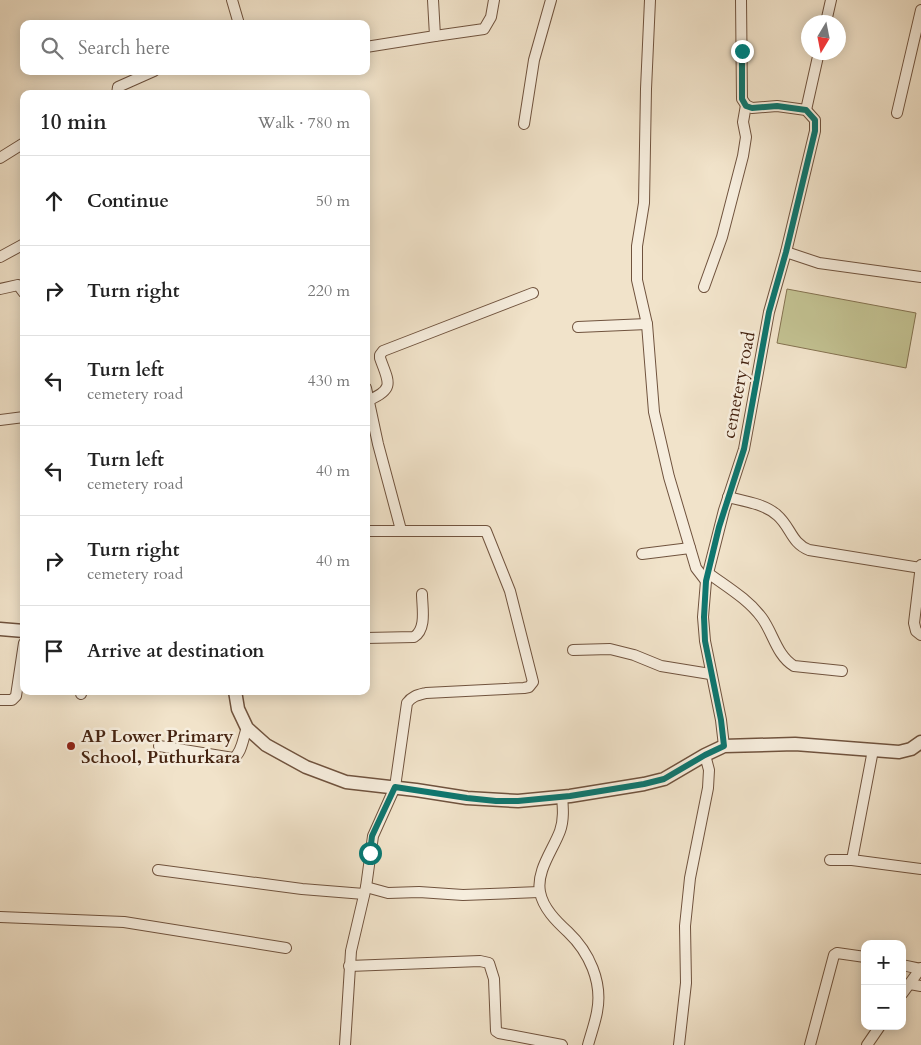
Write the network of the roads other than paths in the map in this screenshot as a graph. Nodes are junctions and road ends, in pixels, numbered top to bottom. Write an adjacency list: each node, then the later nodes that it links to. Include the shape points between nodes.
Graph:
1 (232, 0): 10 (street)
2 (433, 0): 11 (street)
3 (494, 0): 11 (street, via 491,17 484,29)
4 (551, 0): 19 (street, via 534,60)
5 (650, 0): 30 (street, via 644,203 637,246 637,280)
6 (741, 0): 16 (street, via 742,99)
7 (831, 0): 9 (street)
8 (921, 10): 18 (street)
9 (828, 15)
10 (237, 20)
11 (435, 36): 12 (street)
12 (370, 46)
13 (817, 60): 17 (street)
14 (145, 75): 15 (street)
15 (118, 90)
16 (746, 106): 17 (street); 27 (street, via 743,156 722,237)
17 (806, 110): 23 (street, cemetery road, via 815,120 815,131)
18 (897, 113)
19 (524, 124)
20 (20, 146): 21 (street)
21 (0, 158)
22 (20, 246): 24 (street)
23 (786, 252): 25 (street, via 819,263); 35 (street, cemetery road, via 769,312 744,449)
24 (0, 257)
25 (921, 277)
26 (1, 285): 28 (street)
27 (704, 287)
28 (20, 288)
29 (533, 293): 32 (street, via 383,351 380,358 387,388 382,395)
30 (647, 324): 31 (street); 38 (street, via 654,412)
31 (578, 327)
32 (370, 400): 36 (street)
33 (20, 418): 34 (street)
34 (0, 420)
35 (728, 497): 40 (street, via 775,513 797,544 809,550); 41 (street, cemetery road)
36 (401, 530): 37 (street); 59 (street, via 486,531 510,591 533,682 524,688 426,693 410,698 404,713)
37 (370, 531)
38 (690, 548): 39 (street); 41 (street, via 696,568)
39 (642, 554)
40 (921, 567): 45 (street, via 914,623)
41 (707, 577): 49 (street, via 754,609 788,662 794,666); 50 (street, cemetery road, via 704,617)
42 (422, 594): 46 (street, via 422,628 419,634)
43 (0, 629): 44 (street)
44 (20, 631)
45 (921, 635)
46 (370, 638)
47 (573, 650): 50 (street, via 610,648 661,666)
48 (20, 670): 52 (street, via 16,696 12,700)
49 (842, 670)
50 (710, 674): 56 (street, cemetery road)
51 (236, 695): 53 (street, via 238,709)
52 (0, 700)
53 (248, 728): 55 (street, via 240,751 233,758); 59 (street, via 266,745 306,767 346,782)
54 (921, 742): 57 (street, via 899,752)
55 (159, 746)
56 (724, 746): 57 (street, via 795,744); 58 (street)
57 (873, 750): 62 (street)
58 (705, 755): 60 (street, via 664,779); 80 (street, via 709,770 708,788 690,878 685,926 686,983)
59 (395, 787): 60 (street, via 496,801); 65 (street, via 372,836)
60 (562, 796): 66 (street, via 561,829 543,869)
61 (830, 860): 62 (street)
62 (852, 860): 63 (street)
63 (921, 868)
64 (158, 870): 65 (street, via 302,890)
65 (365, 891): 66 (street, via 463,895); 70 (street)
66 (539, 892): 79 (street, via 544,905 587,954 595,975 598,1010)
67 (0, 917): 68 (street, via 124,922)
68 (286, 948)
69 (861, 957): 81 (street, via 834,955)
70 (349, 966): 77 (street); 78 (street, via 484,961 489,963 492,971 496,1030)
71 (906, 966): 72 (street)
72 (921, 968): 73 (street)
73 (910, 984): 74 (street); 75 (street)
74 (921, 986)
75 (906, 989)
76 (877, 1030): 82 (street)
77 (345, 1045)
78 (562, 1045)
79 (588, 1045)
80 (679, 1045)
81 (810, 1045)
82 (867, 1045)

